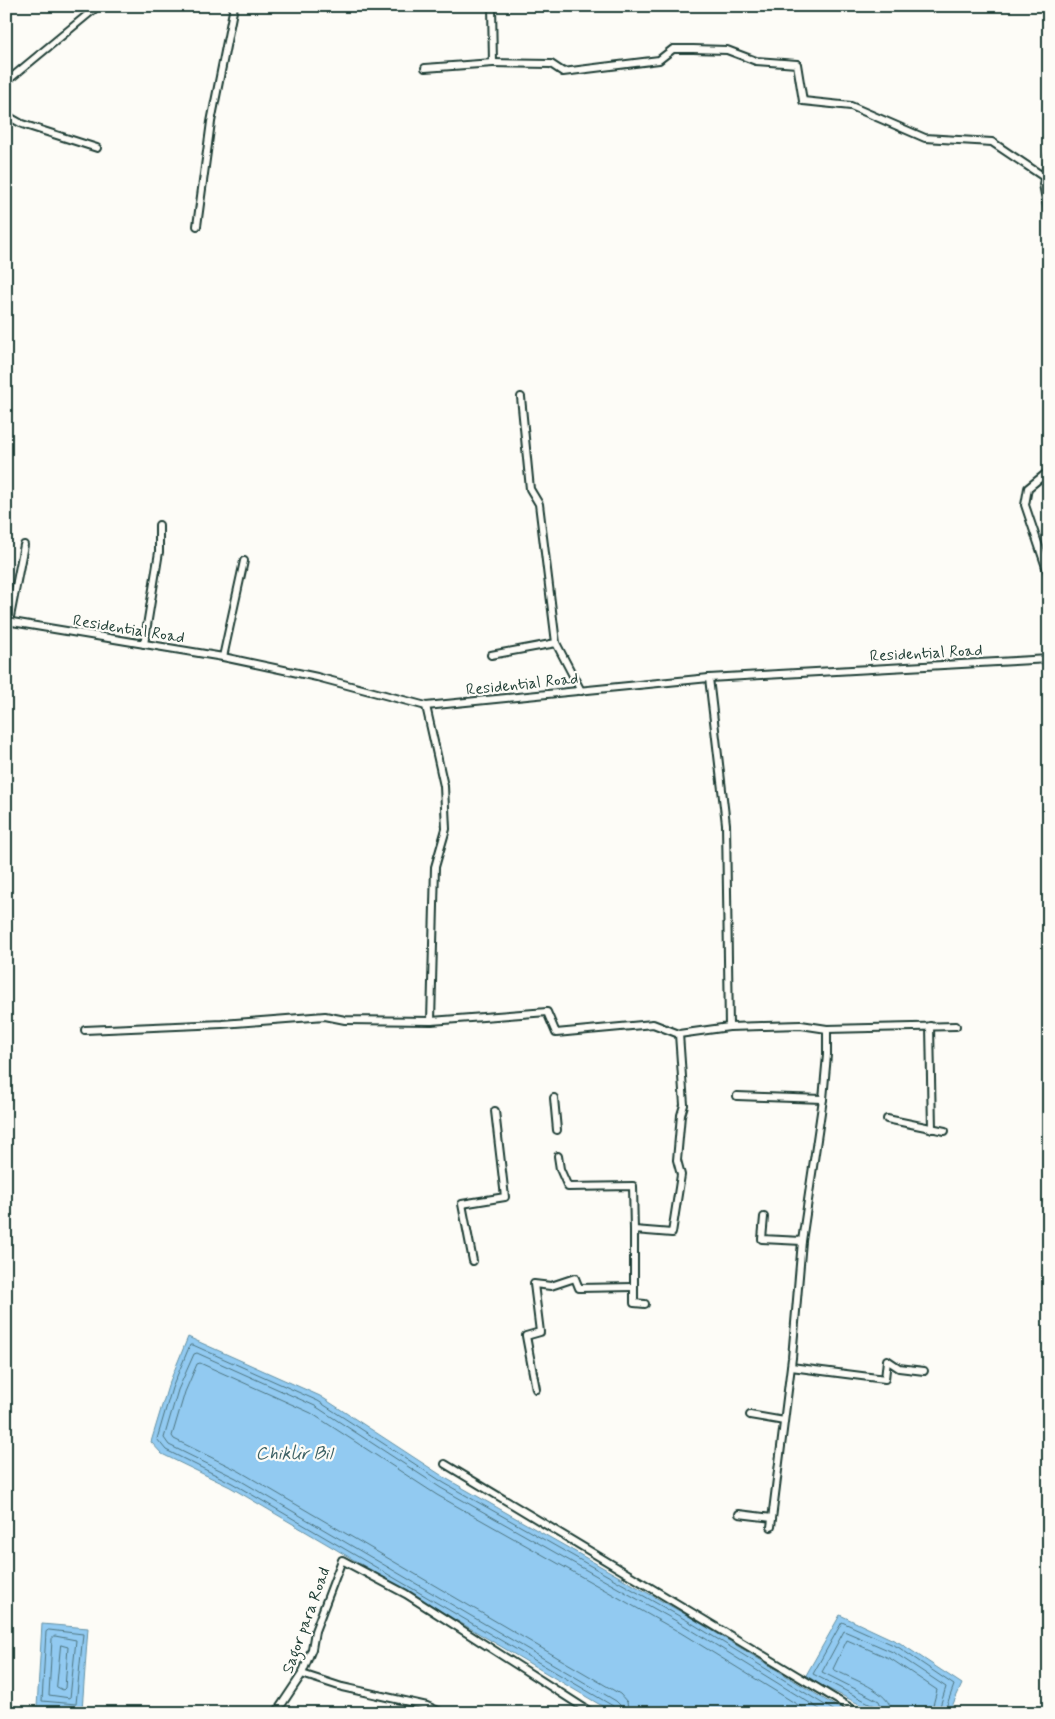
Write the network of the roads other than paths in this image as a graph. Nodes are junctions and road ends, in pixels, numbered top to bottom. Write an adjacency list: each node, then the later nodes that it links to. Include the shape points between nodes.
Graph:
1 (98, 6): 6 (street)
2 (234, 6): 12 (street, via 211,122)
3 (492, 6): 4 (street)
4 (493, 63): 5 (street); 10 (street, via 551,64 563,72 659,60 673,50 693,49 727,50 756,61 797,64 803,101 850,106 925,138 992,142)
5 (425, 68)
6 (6, 82)
7 (6, 115): 8 (street, via 22,124)
8 (97, 148)
9 (1049, 154): 10 (street)
10 (1044, 178): 11 (street)
11 (1049, 217)
12 (197, 226)
13 (521, 397): 21 (street, via 530,489 539,504)
14 (1049, 472): 18 (street, via 1028,488 1025,505)
15 (159, 525): 20 (street, via 159,552)
16 (24, 545): 19 (street)
17 (244, 561): 23 (street)
18 (1049, 576)
19 (8, 621): 20 (street, Residential Road)
20 (144, 644): 23 (street, Residential Road)
21 (556, 644): 22 (street); 26 (street)
22 (491, 654)
23 (223, 657): 27 (street, Residential Road, via 317,677)
24 (1049, 659): 25 (street, Residential Road)
25 (709, 678): 26 (street, Residential Road); 31 (street, via 726,824)
26 (581, 691): 27 (street, Residential Road)
27 (426, 706): 28 (street, via 444,786 446,829 435,867)
28 (431, 1021): 33 (street, via 345,1020 325,1016); 34 (street, via 546,1012 556,1033 653,1024)
29 (930, 1026): 30 (street); 32 (street); 40 (street)
30 (956, 1026)
31 (729, 1027): 32 (street, via 801,1025); 34 (street)
32 (826, 1029): 37 (street)
33 (85, 1030)
34 (679, 1034): 45 (street, via 684,1105 680,1115 677,1160 681,1175 672,1233)
35 (737, 1096): 37 (street)
36 (554, 1098): 41 (street)
37 (823, 1099): 46 (street)
38 (495, 1111): 47 (street, via 505,1197 462,1204)
39 (887, 1119): 40 (street)
40 (932, 1128): 42 (street)
41 (557, 1130)
42 (945, 1131)
43 (558, 1156): 45 (street, via 568,1186 633,1186)
44 (764, 1217): 46 (street, via 762,1239)
45 (634, 1230): 48 (street)
46 (802, 1241): 50 (street)
47 (473, 1261)
48 (634, 1287): 49 (street, via 634,1303); 52 (street, via 579,1288 575,1278 552,1286 534,1284 540,1332 526,1336)
49 (645, 1304)
50 (791, 1367): 51 (street, via 886,1379 887,1360 899,1368); 54 (street)
51 (924, 1371)
52 (536, 1389)
53 (750, 1415): 54 (street)
54 (784, 1421): 57 (street)
55 (445, 1464): 63 (street)
56 (739, 1514): 57 (street)
57 (772, 1518): 58 (street)
58 (770, 1527)
59 (302, 1674): 60 (street, Sagor para Road); 61 (street); 62 (street, Sagor para Road, via 342,1560 406,1594)
60 (276, 1713)
61 (443, 1713)
62 (592, 1713)
63 (859, 1713)

